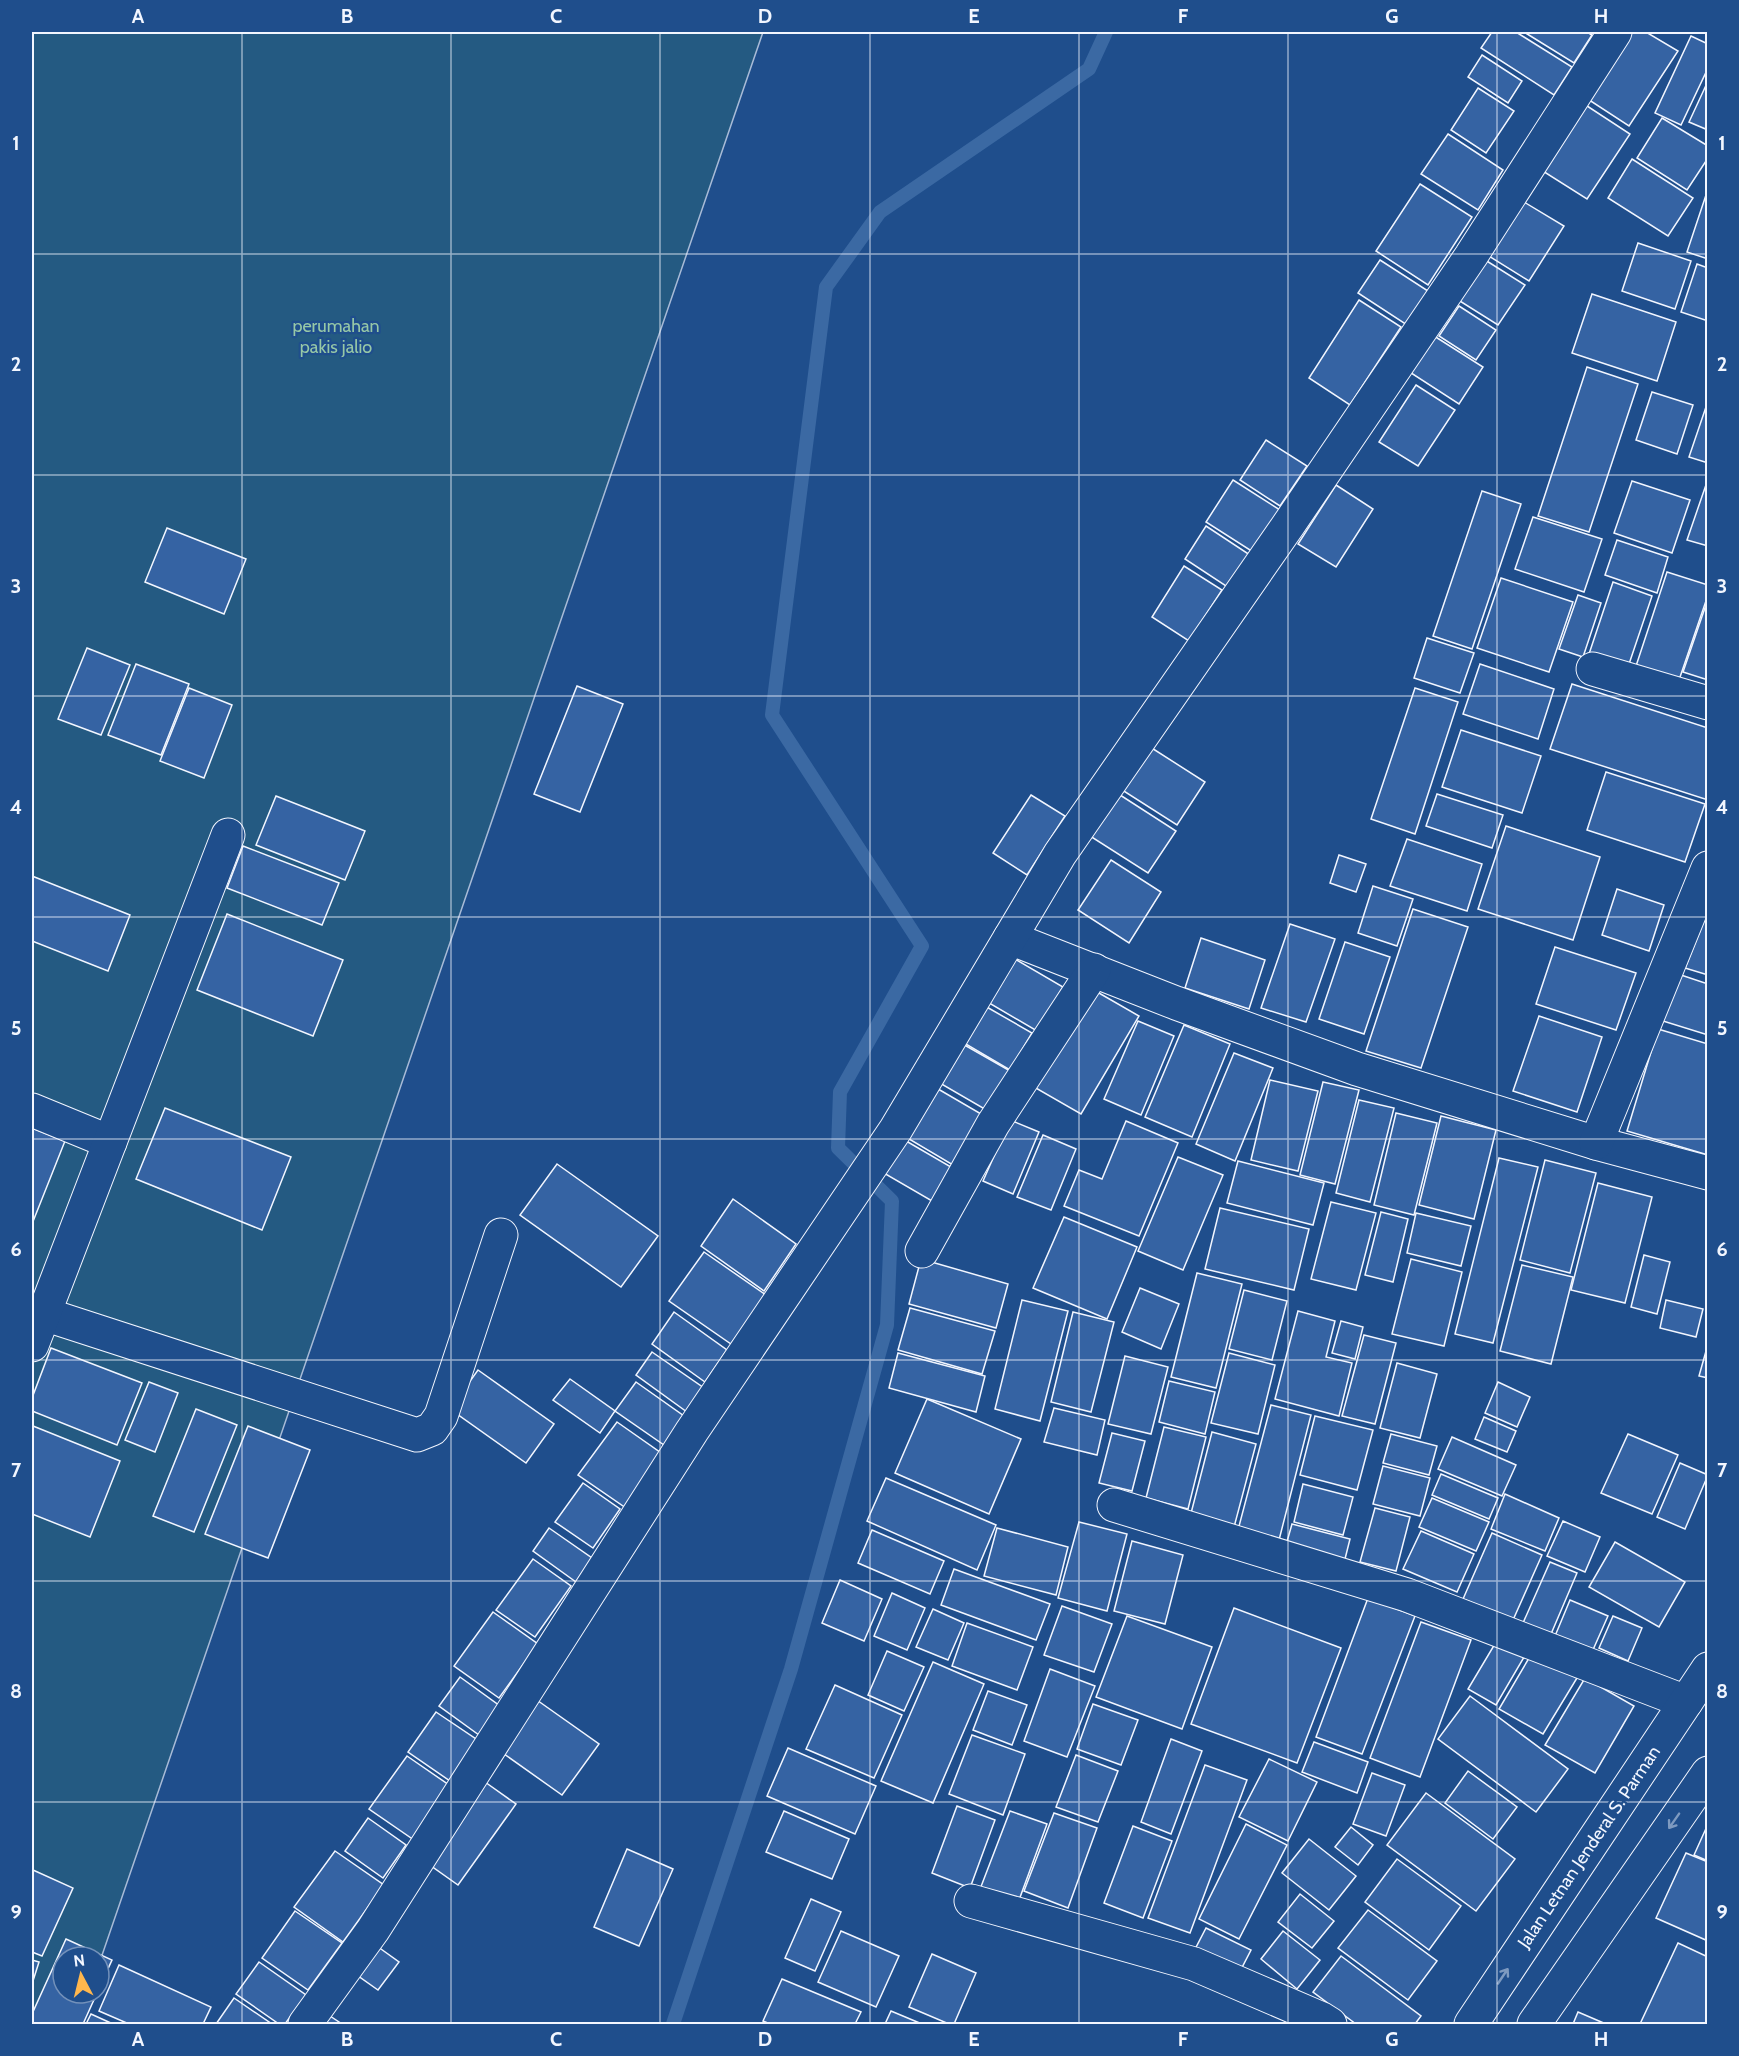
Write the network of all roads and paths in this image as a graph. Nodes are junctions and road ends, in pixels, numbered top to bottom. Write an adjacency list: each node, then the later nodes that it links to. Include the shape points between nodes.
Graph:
1 (1615, 32): 6 (main road, via 1471,256 1060,854)
2 (1593, 669): 3 (main road)
3 (1707, 703)
4 (228, 835): 9 (main road)
5 (1707, 868): 10 (main road)
6 (1010, 938): 7 (main road); 21 (main road, via 896,1129 692,1431 373,1930)
7 (1094, 970): 10 (main road, via 1357,1069); 13 (main road, via 993,1124)
8 (32, 1110): 9 (main road)
9 (110, 1142): 14 (main road)
10 (1596, 1143): 11 (main road)
11 (1707, 1173)
12 (501, 1235): 14 (main road, via 441,1416 432,1429 417,1435)
13 (922, 1251)
14 (44, 1314): 15 (main road)
15 (32, 1345)
16 (1114, 1505): 18 (main road, via 1407,1595)
17 (1707, 1669): 18 (main road, Jalan Letnan Jenderal S. Parman)
18 (1686, 1702): 23 (main road, Jalan Letnan Jenderal S. Parman, one-way to 18)
19 (1707, 1773): 24 (main road, one-way to 24)
20 (971, 1901): 22 (main road, via 1194,1964)
21 (305, 2025)
22 (1330, 2025)
23 (1470, 2025)
24 (1534, 2025)

